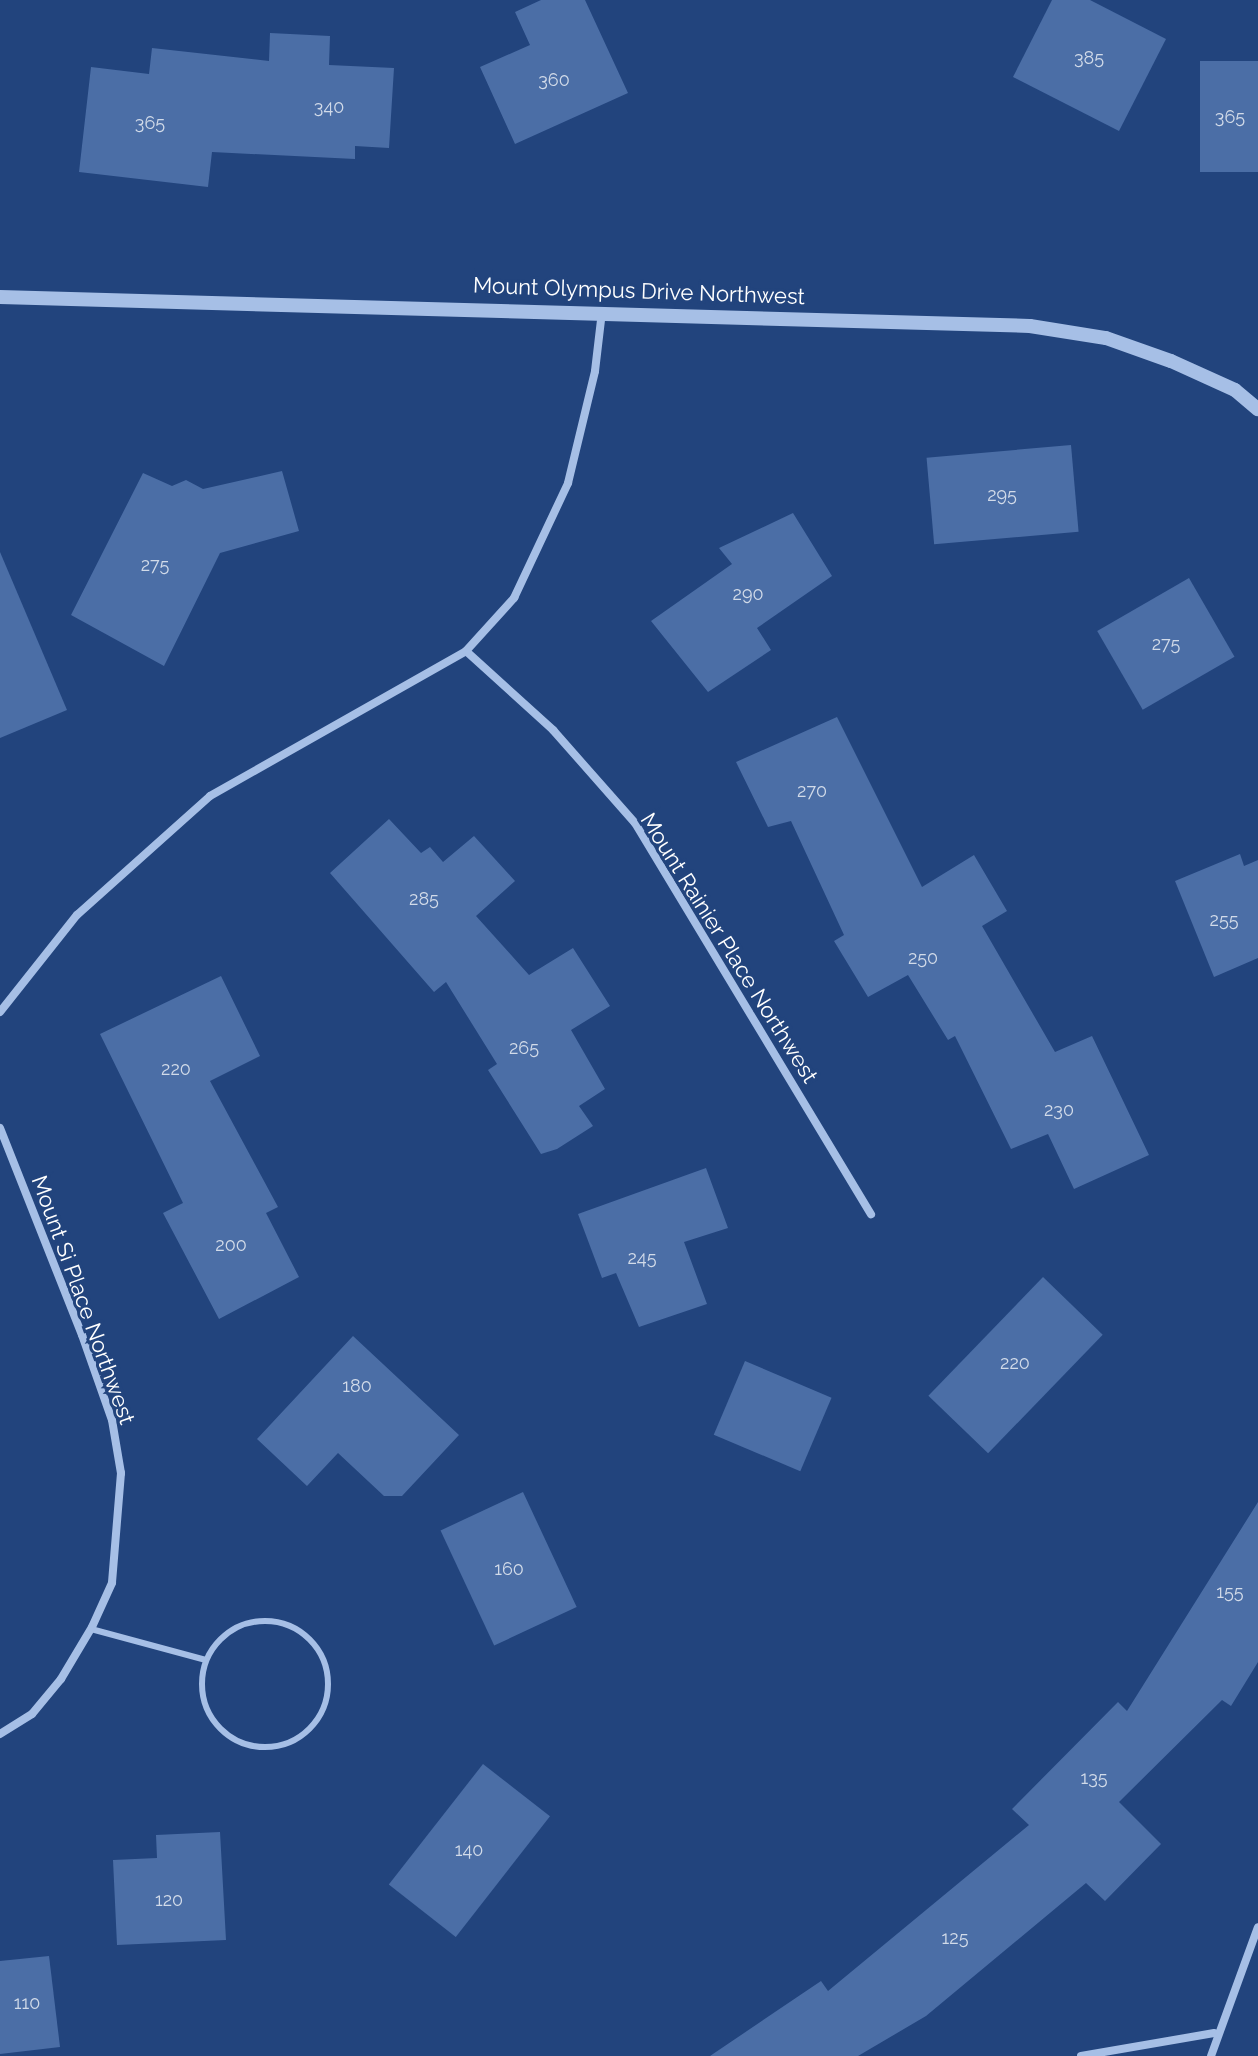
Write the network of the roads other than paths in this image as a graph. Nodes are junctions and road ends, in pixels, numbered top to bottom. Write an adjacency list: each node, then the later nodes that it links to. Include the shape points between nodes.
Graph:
1 (0, 297): 2 (street, Mount Olympus Drive Northwest)
2 (602, 311): 3 (street, Mount Olympus Drive Northwest, via 1030,326 1106,338 1171,361 1235,390); 4 (street, via 595,371 568,483 514,598)
3 (1258, 409)
4 (466, 651): 5 (street, via 210,796 77,915); 7 (street, Mount Rainier Place Northwest, via 553,730 635,823)
5 (0, 1012)
6 (0, 1128): 8 (street, Mount Si Place Northwest, via 114,1433 121,1473 112,1583)
7 (871, 1214)
8 (91, 1629): 9 (lane); 10 (street, Mount Si Place Northwest, via 32,1714)
9 (206, 1660): 9 (lane, via 201,1679 207,1709 225,1734 243,1743 283,1745 302,1736 325,1704 325,1661 305,1636 276,1621 234,1628)
10 (0, 1734)
11 (1258, 1927): 12 (street)
12 (1214, 2033): 13 (street); 14 (street)
13 (1081, 2056)
14 (1211, 2056)

